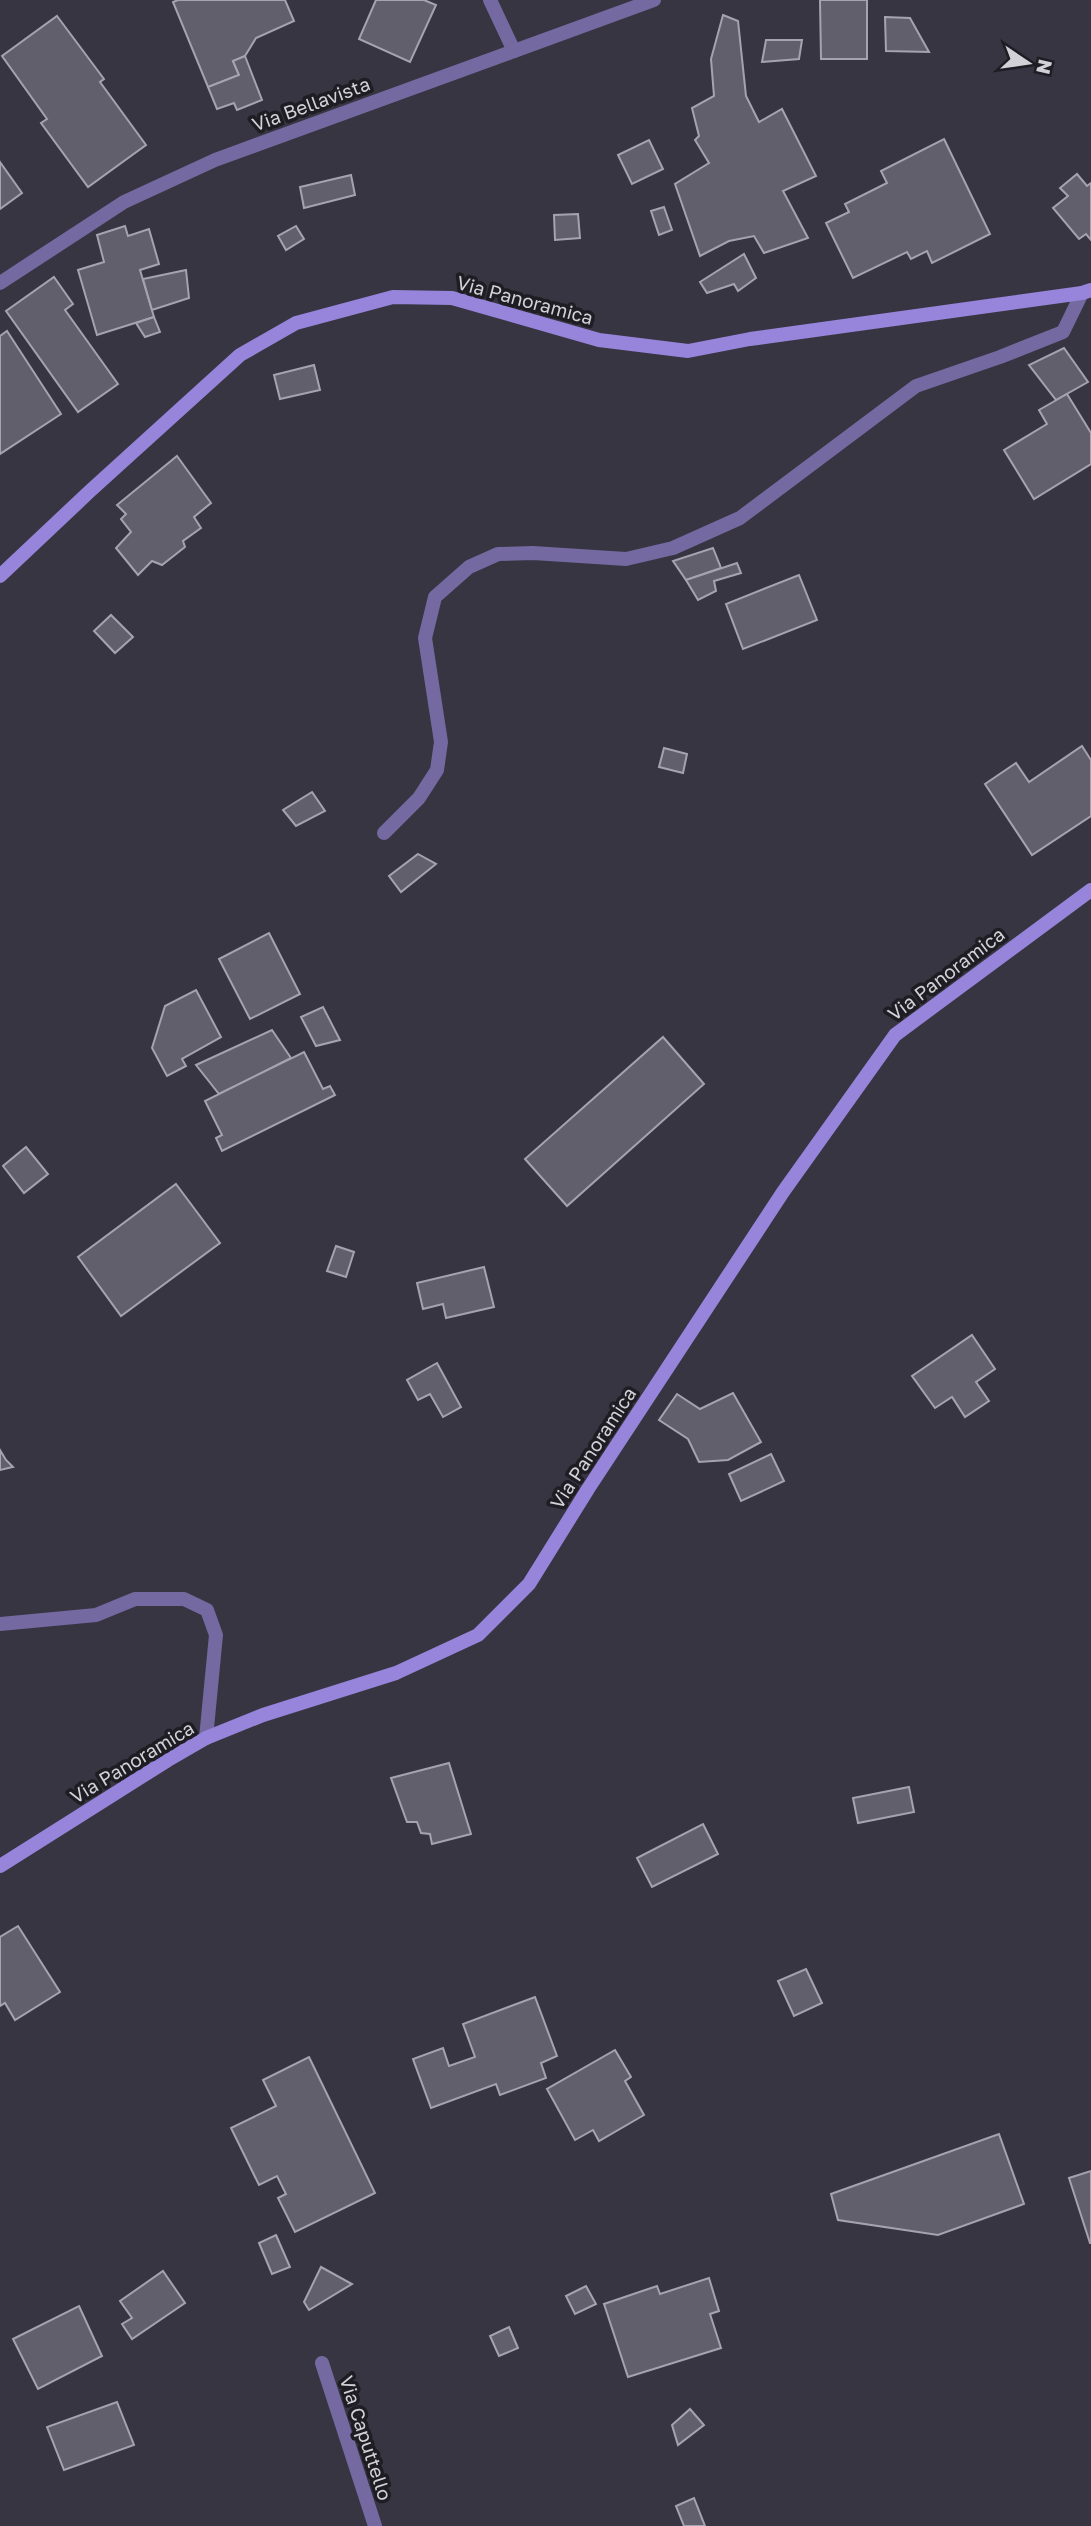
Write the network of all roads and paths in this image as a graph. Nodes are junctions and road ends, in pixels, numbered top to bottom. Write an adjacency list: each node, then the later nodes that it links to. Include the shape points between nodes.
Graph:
1 (490, 0): 3 (street)
2 (654, 0): 3 (street, Via Bellavista)
3 (514, 51): 4 (street, Via Bellavista, via 215,160 124,202)
4 (0, 283)
5 (1086, 291): 6 (street, Via Panoramica, via 688,351 599,340 452,298 393,297 296,323 240,355); 7 (street, via 1063,332 916,386 740,518 673,548 626,559 498,554 469,567 435,597 425,638 441,742 437,770 419,798)
6 (0, 576)
7 (384, 833)
8 (1091, 890): 10 (street, Via Panoramica, via 895,1035 783,1192 529,1584 478,1635 396,1673)
9 (0, 1624): 10 (street, via 96,1615 135,1599 184,1599 207,1610 216,1635)
10 (206, 1738): 11 (street, Via Panoramica)
11 (0, 1866)
12 (321, 2363): 13 (street, Via Caputtello)
13 (375, 2526)

